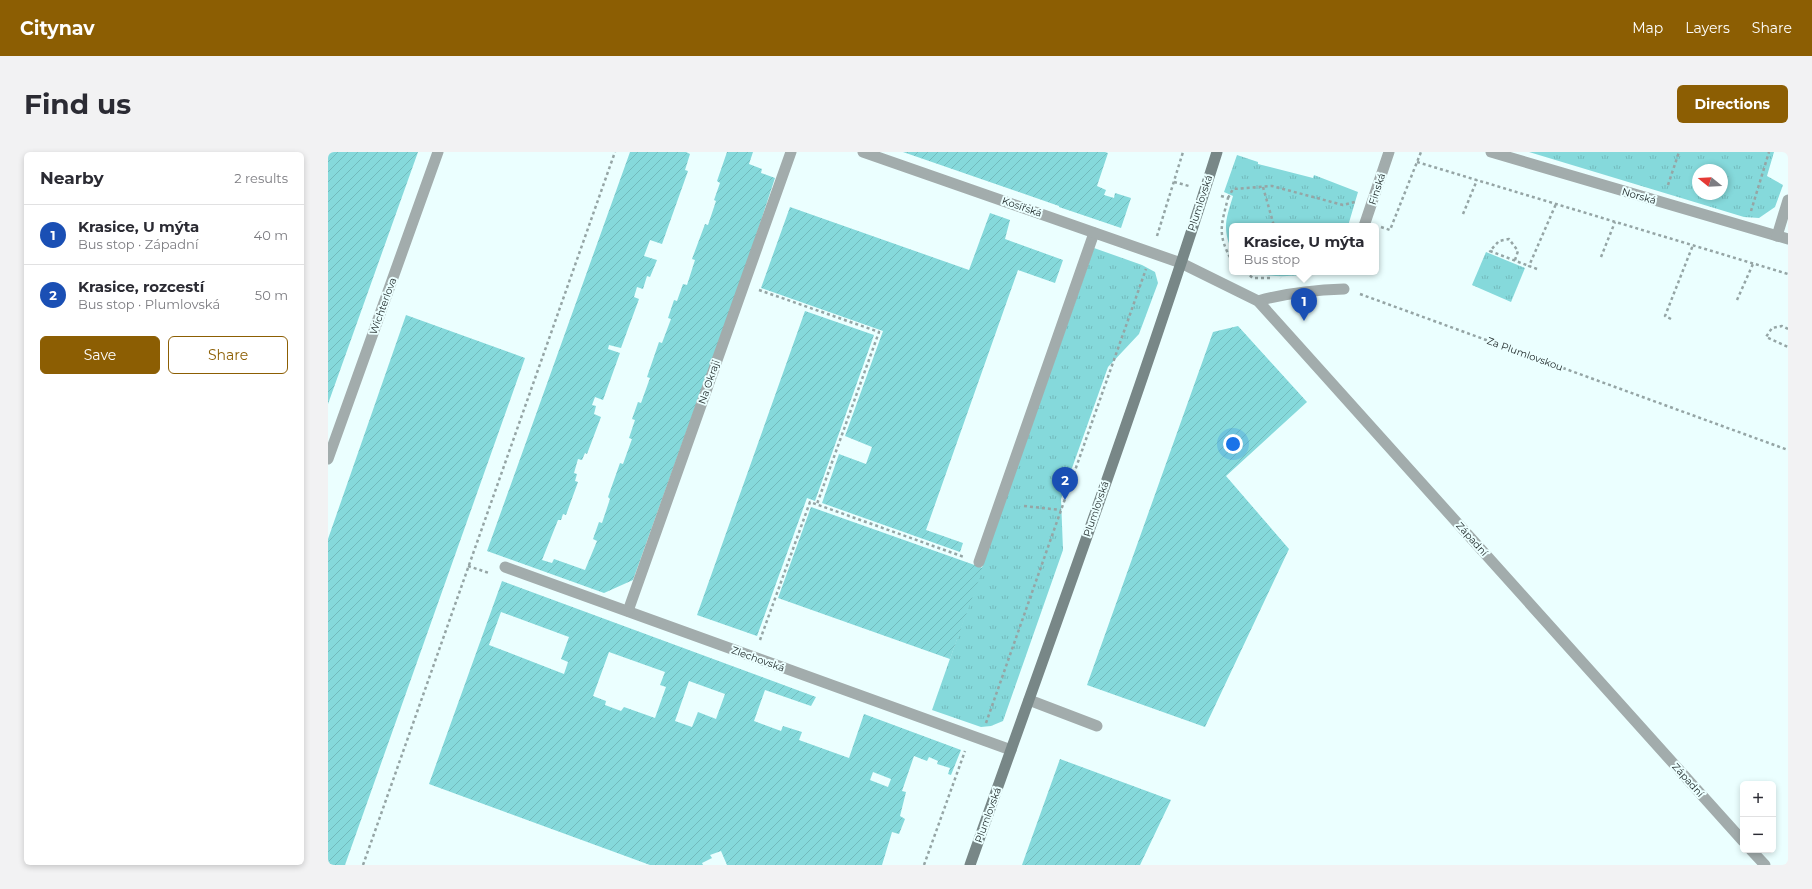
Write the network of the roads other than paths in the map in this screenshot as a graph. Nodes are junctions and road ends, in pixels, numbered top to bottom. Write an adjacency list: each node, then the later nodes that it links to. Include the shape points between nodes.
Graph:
1 (438, 152): 15 (street, Wichterlova)
2 (791, 152): 18 (street, Na Okraji)
3 (863, 152): 9 (street, Kosířská)
4 (1217, 152): 12 (main road, Plumlovská)
5 (1389, 152): 8 (street, Finská)
6 (1491, 152): 10 (street, Norská)
7 (1788, 200): 10 (street)
8 (1365, 223)
9 (1094, 233): 12 (street, Kosířská); 16 (street)
10 (1776, 236): 11 (street, Norská)
11 (1788, 239)
12 (1181, 263): 14 (street, Západní); 19 (main road, Plumlovská)
13 (1344, 289): 14 (street, via 1280,295)
14 (1258, 301): 22 (street, Západní)
15 (329, 454)
16 (978, 562)
17 (505, 567): 18 (street, Zlechovská)
18 (628, 611): 21 (street, Zlechovská)
19 (1029, 700): 20 (street); 21 (main road, Plumlovská)
20 (1097, 726)
21 (1011, 750): 24 (main road, Plumlovská)
22 (1740, 838)
23 (1754, 853): 25 (street)
24 (970, 865)
25 (1765, 865)

